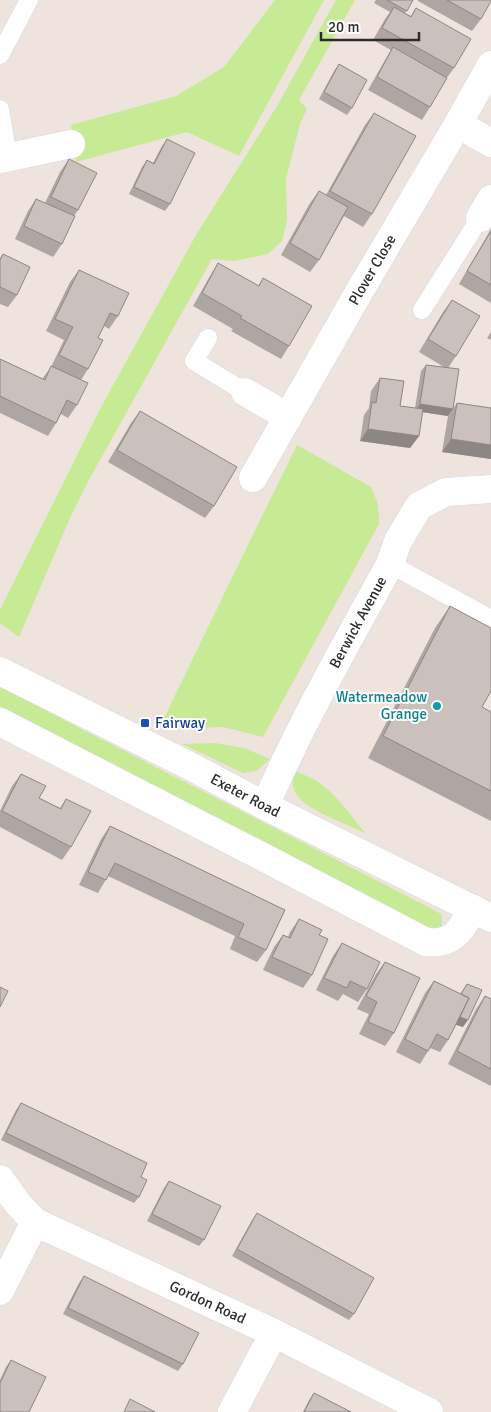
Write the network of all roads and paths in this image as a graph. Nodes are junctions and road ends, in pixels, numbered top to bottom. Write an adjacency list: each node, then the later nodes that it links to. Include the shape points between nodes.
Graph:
1 (28, 0): 2 (lane)
2 (0, 55)
3 (491, 65): 5 (street, Plover Close)
4 (0, 109): 8 (lane)
5 (458, 124): 6 (street); 13 (street, Plover Close)
6 (491, 143)
7 (71, 144): 8 (street)
8 (4, 158)
9 (485, 208): 10 (lane)
10 (422, 310)
11 (208, 338): 12 (lane, via 194,361)
12 (246, 392): 13 (street)
13 (288, 417): 14 (street, Plover Close)
14 (253, 478)
15 (491, 489): 16 (street, Berwick Avenue, via 446,492 419,506 398,541)
16 (390, 564): 17 (lane); 20 (street, Berwick Avenue, via 316,699)
17 (491, 619)
18 (0, 671): 20 (street, Exeter Road)
19 (0, 722): 21 (street, via 426,942 436,943 452,938)
20 (264, 806): 21 (street, Exeter Road)
21 (482, 913)
22 (0, 1179): 23 (street, Gordon Road)
23 (34, 1222): 24 (street); 25 (street, Gordon Road)
24 (0, 1292)
25 (274, 1333): 26 (street); 27 (street, Gordon Road)
26 (232, 1412)
27 (429, 1412)

